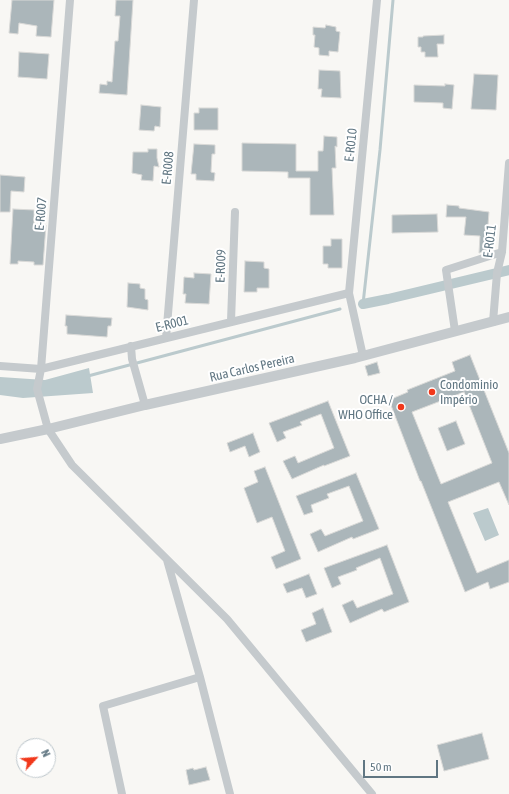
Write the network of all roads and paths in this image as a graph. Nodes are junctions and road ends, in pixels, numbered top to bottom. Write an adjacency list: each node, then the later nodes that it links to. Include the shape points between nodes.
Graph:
1 (70, 0): 16 (street, E-R007)
2 (194, 0): 12 (street, E-R008)
3 (377, 0): 7 (street, E-R010)
4 (509, 163): 6 (street, E-R011)
5 (235, 212): 9 (street, E-R009)
6 (502, 252): 10 (street, E-R011, via 497,273); 11 (street, via 446,270)
7 (349, 293): 9 (street, E-R001); 14 (street, E-R010)
8 (509, 317): 10 (street, Rua Carlos Pereira)
9 (231, 321): 12 (street, E-R001)
10 (493, 322): 11 (street, Rua Carlos Pereira)
11 (455, 331): 14 (street, Rua Carlos Pereira)
12 (166, 338): 13 (street, E-R001)
13 (131, 346): 16 (street, E-R001); 17 (street, via 132,359)
14 (363, 356): 17 (street, Rua Carlos Pereira)
15 (0, 366): 16 (street, E-R001)
16 (41, 368): 18 (street, E-R007, via 37,388)
17 (145, 405): 18 (street, Rua Carlos Pereira)
18 (48, 429): 19 (street, Rua Carlos Pereira); 20 (street, E-R007, via 72,465)
19 (0, 439)
20 (167, 559): 21 (street); 24 (street, E-R007, via 227,619)
21 (200, 677): 22 (street, via 103,706); 23 (street)
22 (122, 794)
23 (230, 794)
24 (372, 794)

